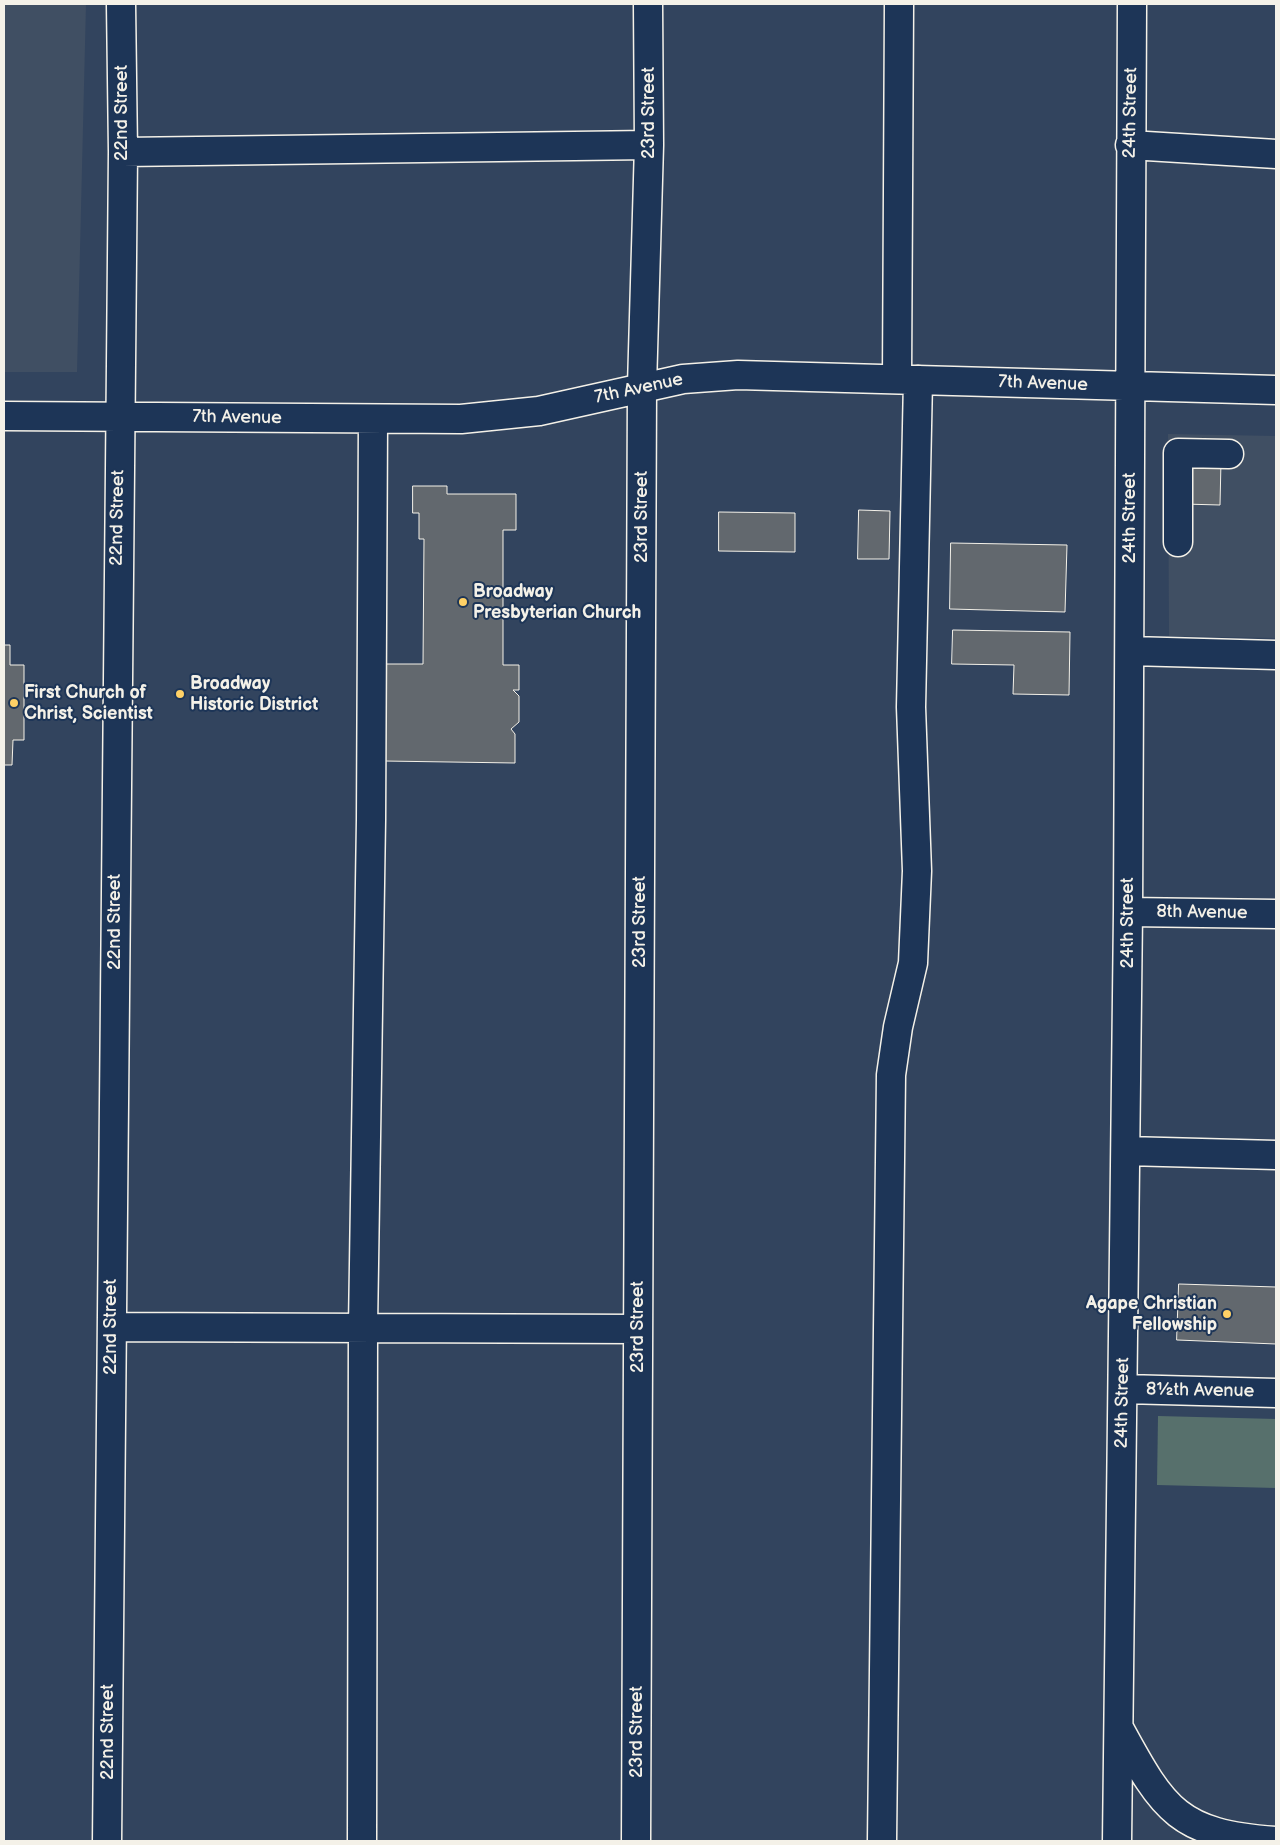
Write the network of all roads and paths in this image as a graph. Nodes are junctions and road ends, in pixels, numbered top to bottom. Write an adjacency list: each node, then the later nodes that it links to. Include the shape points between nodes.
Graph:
1 (121, 4): 7 (street, 22nd Street)
2 (648, 4): 5 (street, 23rd Street)
3 (899, 4): 9 (street)
4 (1132, 4): 6 (street, 24th Street)
5 (649, 145): 7 (street); 10 (street, 23rd Street)
6 (1130, 145): 8 (street); 11 (street, 24th Street)
7 (122, 152): 14 (street, 22nd Street)
8 (1276, 154)
9 (907, 380): 10 (street, 7th Avenue, via 738,375); 11 (street, 7th Avenue); 33 (street, via 911,707 917,871 913,963 891,1075)
10 (642, 386): 15 (street, 7th Avenue, via 540,411 462,419); 26 (street, 23rd Street)
11 (1130, 387): 12 (street, 7th Avenue); 18 (street, 24th Street)
12 (1276, 390)
13 (4, 416): 14 (street, 7th Avenue)
14 (119, 417): 15 (street, 7th Avenue); 24 (street, 22nd Street)
15 (372, 420): 25 (street, via 371,820)
16 (1229, 454): 17 (street, via 1178,453)
17 (1178, 542)
18 (1130, 651): 19 (street); 20 (street, 24th Street)
19 (1276, 655)
20 (1128, 912): 21 (street, 8th Avenue); 22 (street, 24th Street)
21 (1276, 914)
22 (1126, 1151): 23 (street); 27 (street, 24th Street)
23 (1276, 1155)
24 (112, 1327): 25 (street); 30 (street, 22nd Street)
25 (364, 1327): 26 (street); 31 (street)
26 (638, 1329): 32 (street, 23rd Street)
27 (1124, 1389): 28 (street, 8½th Avenue); 29 (street, 24th Street)
28 (1276, 1393)
29 (1118, 1727): 34 (street, 24th Street); 35 (street, via 1148,1781 1181,1816 1198,1827 1227,1836)
30 (107, 1841)
31 (362, 1841)
32 (636, 1841)
33 (882, 1841)
34 (1117, 1841)
35 (1275, 1841)

